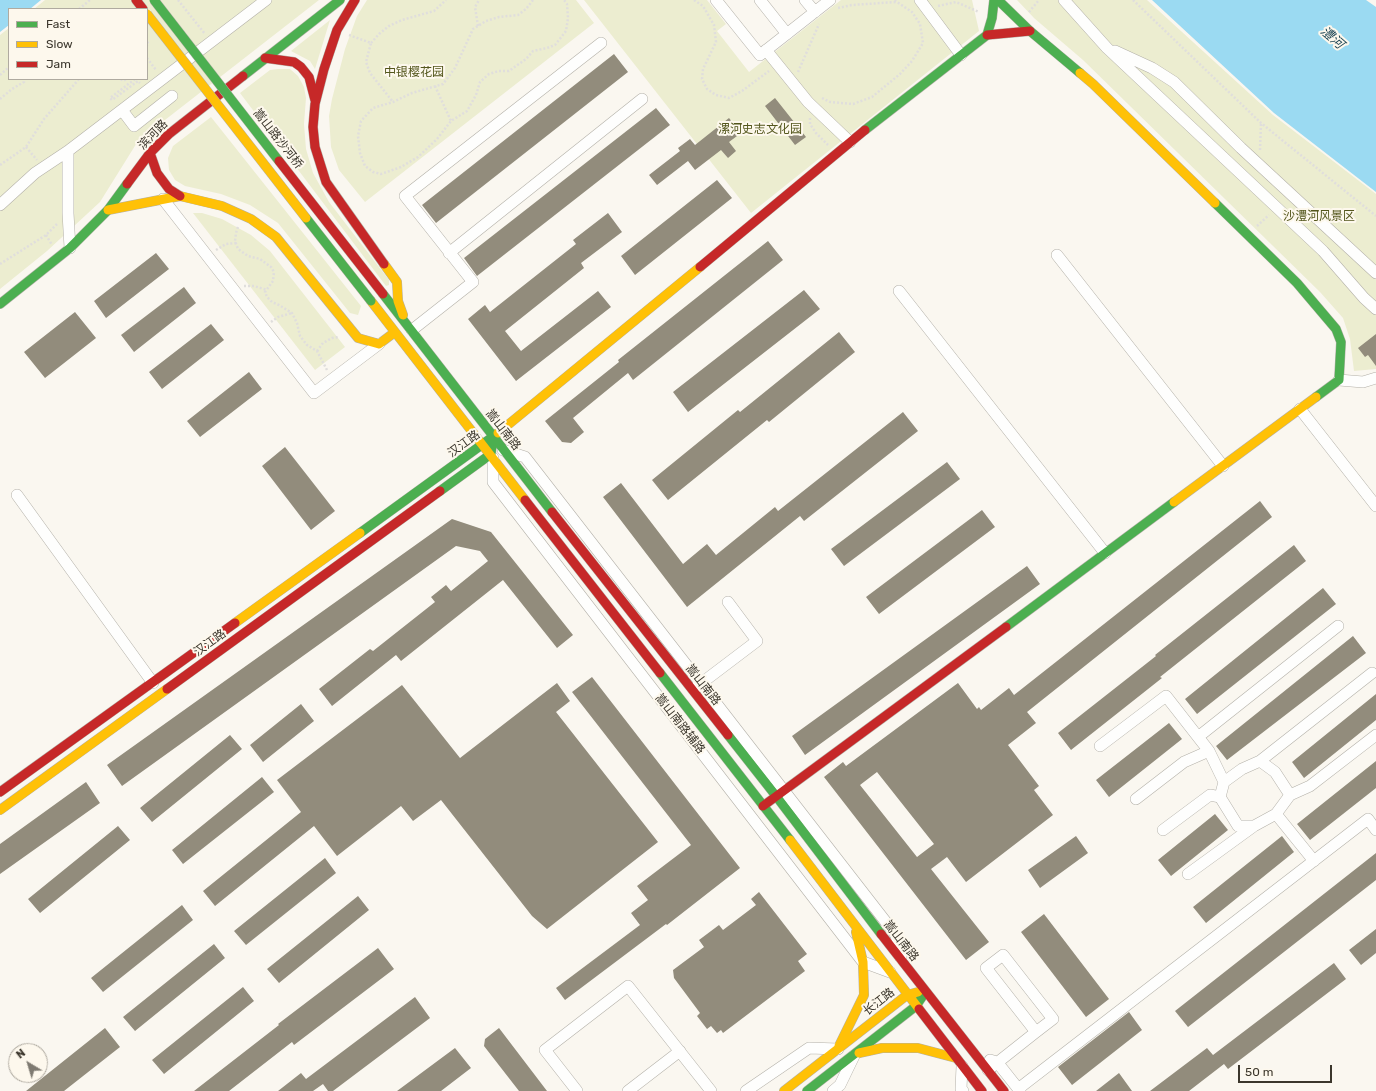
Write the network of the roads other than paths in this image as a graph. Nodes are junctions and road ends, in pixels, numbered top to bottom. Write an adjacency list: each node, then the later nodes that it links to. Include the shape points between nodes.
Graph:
1 (136, 0): 14 (street)
2 (154, 0): 41 (street, 嵩山路沙河桥, bridge)
3 (266, 0): 28 (street)
4 (340, 0): 24 (street, 滨河路)
5 (355, 0): 27 (street, via 337,30)
6 (716, 0): 22 (street, via 760,55)
7 (760, 0): 18 (street)
8 (805, 0): 15 (street)
9 (994, 0): 19 (street)
10 (998, 0): 17 (street)
11 (1064, 0): 21 (street)
12 (924, 4): 23 (street)
13 (832, 5): 15 (street)
14 (142, 8)
15 (815, 12): 18 (street)
16 (148, 15): 45 (street, 嵩山南路, bridge)
17 (1030, 30): 19 (street); 48 (street, via 1093,84 1297,284 1336,329 1341,342)
18 (787, 34): 22 (street)
19 (987, 35): 23 (street)
20 (601, 43): 37 (street, via 406,196)
21 (1107, 48): 39 (street, via 1152,68 1174,82); 43 (street, via 1322,251)
22 (766, 50): 29 (street, via 808,102)
23 (961, 55): 29 (street)
24 (265, 58): 27 (street, via 294,62 301,67 309,77); 31 (street, 滨河路, via 169,134)
25 (172, 96): 28 (street, via 134,126)
26 (642, 99): 37 (street)
27 (316, 104): 44 (street, via 313,127 315,147 326,182 398,282 398,301)
28 (122, 110): 30 (street)
29 (850, 142): 50 (street)
30 (68, 151): 34 (street, via 43,168); 36 (street)
31 (150, 153): 32 (street, via 157,173 169,189); 35 (street, 滨河路)
32 (180, 196): 33 (street); 46 (street, via 222,206 244,215 276,237 358,338)
33 (163, 199): 35 (street); 46 (street, via 314,393)
34 (0, 205)
35 (108, 210): 36 (street, 滨河路)
36 (70, 248): 42 (street, 滨河路)
37 (449, 253): 44 (street, via 473,282)
38 (1057, 255): 54 (street)
39 (1376, 273)
40 (899, 291): 57 (street)
41 (383, 294): 44 (street, 嵩山南路)
42 (0, 304)
43 (1376, 309)
44 (409, 327): 50 (street, 嵩山南路)
45 (395, 332): 46 (street); 51 (street, 嵩山南路)
46 (379, 344)
47 (1376, 378): 48 (street, via 1363,382)
48 (1339, 380): 49 (street)
49 (1300, 409): 54 (street); 56 (street)
50 (494, 438): 51 (street, 汉江路); 52 (street, 嵩山南路); 53 (street, 汉江路)
51 (484, 444): 53 (street, 嵩山南路); 61 (street, 汉江路)
52 (503, 450): 62 (street, via 525,457); 63 (street, 嵩山南路)
53 (492, 456): 64 (street, 嵩山南路); 77 (street, 汉江路); 83 (street, 嵩山南路辅路, via 493,482)
54 (1223, 466): 57 (street)
55 (17, 495): 61 (street)
56 (1376, 506)
57 (1105, 553): 72 (street)
58 (728, 602): 62 (street, via 757,641)
59 (1338, 626): 66 (street)
60 (1372, 673): 69 (street)
61 (153, 683): 71 (street, 汉江路)
62 (701, 683): 63 (street); 72 (street)
63 (692, 690): 64 (street); 72 (street, 嵩山南路)
64 (681, 700): 76 (street, 嵩山南路)
65 (1376, 735): 73 (street, via 1310,786)
66 (1198, 737): 67 (street, via 1166,696); 68 (street)
67 (1100, 746)
68 (1209, 751): 70 (street); 75 (street, via 1184,762)
69 (1260, 761): 70 (street, via 1242,769); 73 (street, via 1275,772)
70 (1224, 782): 74 (street)
71 (0, 792)
72 (780, 793): 76 (street); 88 (street, via 896,934)
73 (1290, 795): 78 (street)
74 (1220, 797): 79 (street, via 1238,826); 80 (street, via 1210,795)
75 (1136, 799)
76 (763, 806): 82 (street, 嵩山南路)
77 (0, 810)
78 (1276, 814): 79 (street); 84 (street)
79 (1254, 826): 85 (street)
80 (1162, 830)
81 (1376, 830): 84 (street, via 1368,819)
82 (788, 838): 83 (street); 86 (street, 嵩山南路)
83 (785, 860): 87 (street, 嵩山南路辅路)
84 (1314, 861): 101 (street)
85 (1188, 874)
86 (855, 926): 87 (street); 89 (street, 嵩山南路)
87 (863, 962): 89 (street); 94 (street, via 864,995)
88 (902, 962): 90 (street, 嵩山南路)
89 (890, 972): 91 (street, 嵩山南路)
90 (926, 990): 91 (street, 长江路); 92 (street); 97 (street, 嵩山南路)
91 (907, 995): 92 (street, 嵩山南路); 94 (street, 长江路)
92 (916, 1006): 96 (street); 98 (street, 嵩山南路)
93 (1036, 1032): 93 (street, via 1053,1019 1003,955 986,968); 99 (street)
94 (838, 1049): 105 (street, via 809,1048); 106 (street, 长江路)
95 (680, 1051): 102 (street, via 628,986 545,1050); 103 (street); 104 (street)
96 (856, 1054): 98 (street, via 882,1048 918,1048); 107 (street); 108 (street, via 840,1085)
97 (976, 1055): 99 (street); 100 (street, 嵩山南路)
98 (959, 1062): 109 (street); 110 (street, 嵩山南路)
99 (997, 1062): 100 (street); 101 (street)
100 (988, 1070): 111 (street, 嵩山南路)
101 (1019, 1090)
102 (577, 1091)
103 (628, 1091)
104 (712, 1091)
105 (746, 1091)
106 (784, 1091)
107 (807, 1091)
108 (833, 1091)
109 (962, 1091)
110 (982, 1091)
111 (1004, 1091)

